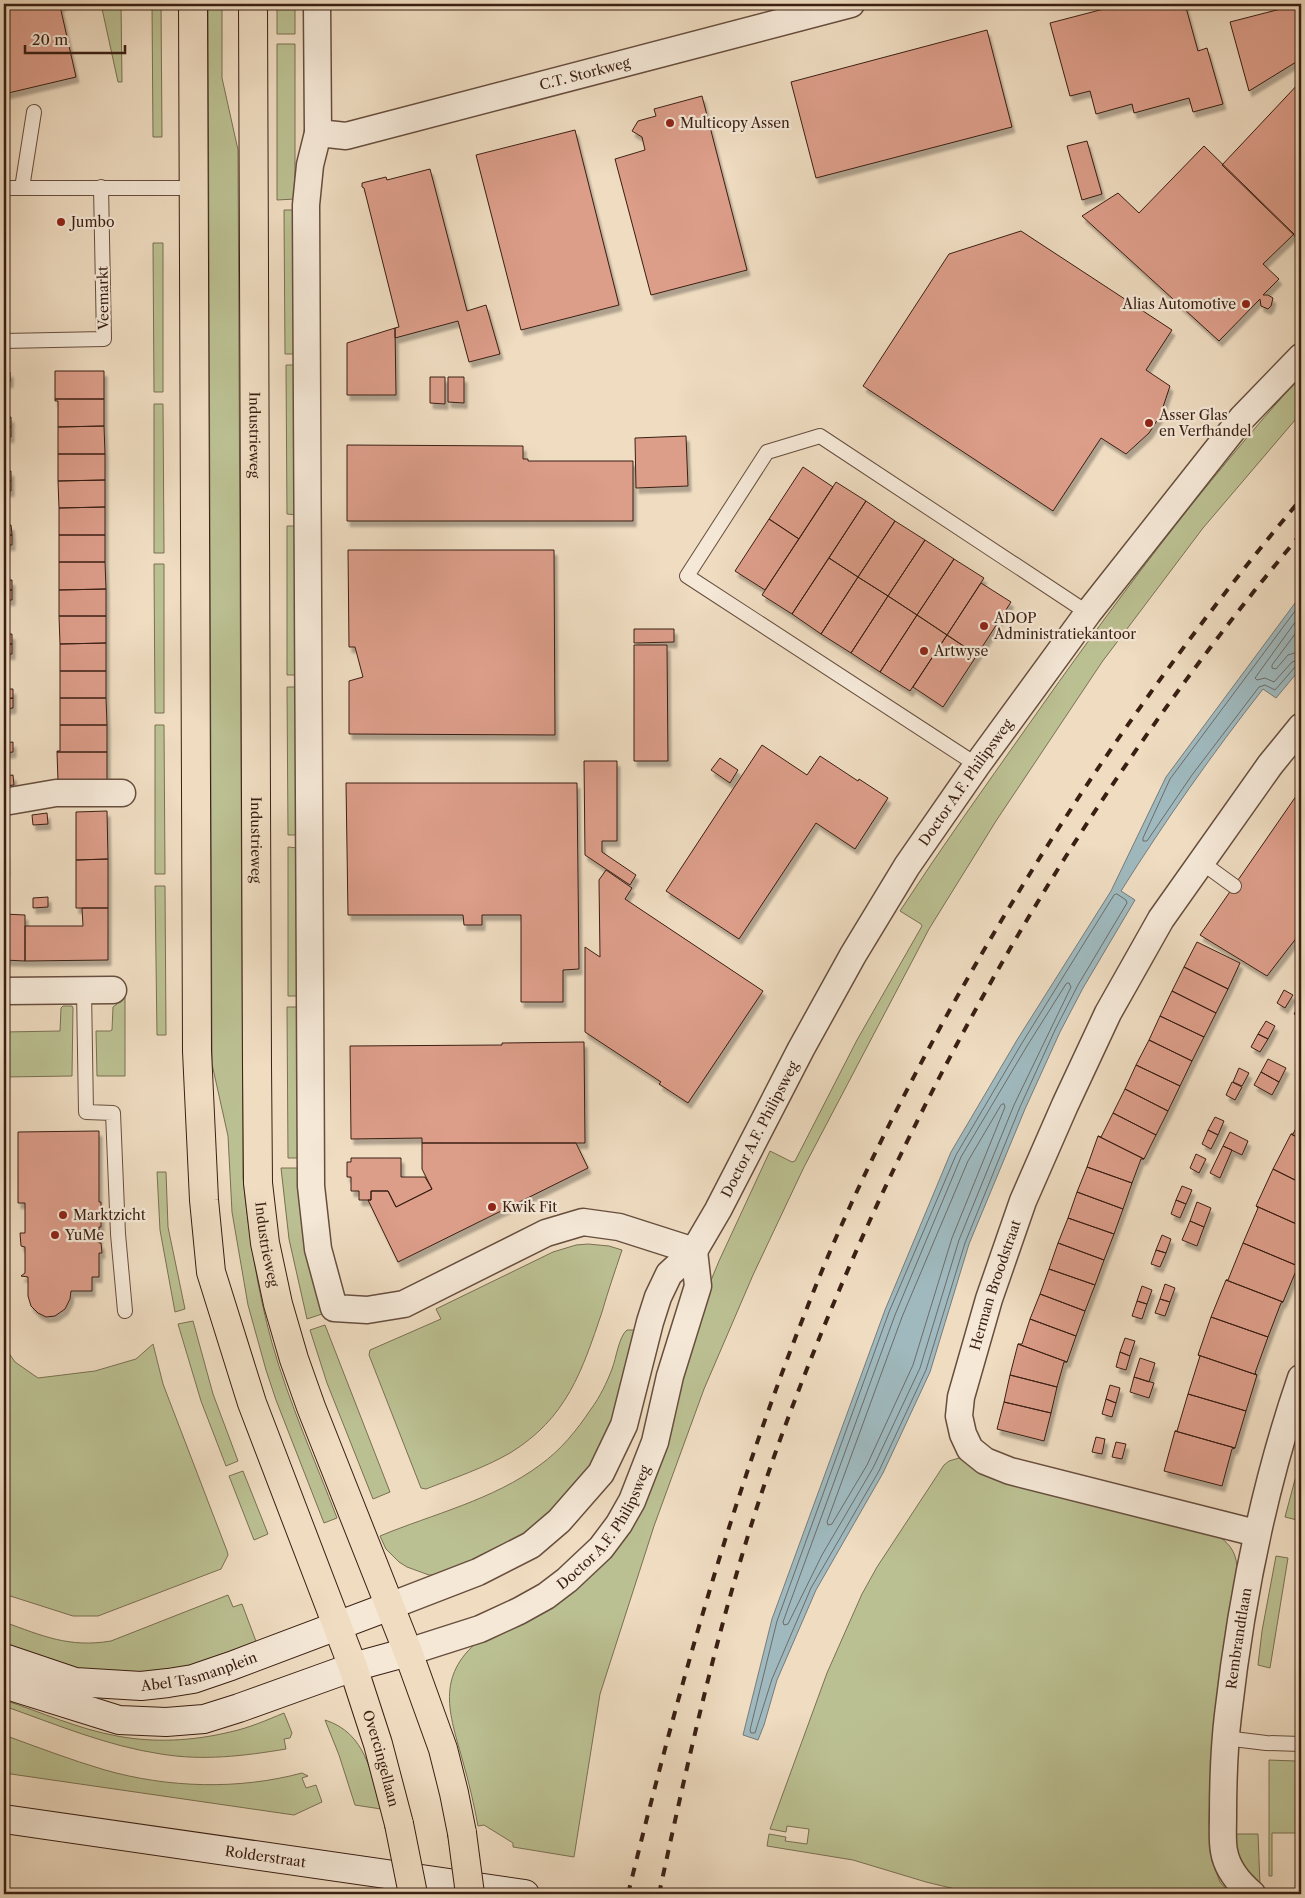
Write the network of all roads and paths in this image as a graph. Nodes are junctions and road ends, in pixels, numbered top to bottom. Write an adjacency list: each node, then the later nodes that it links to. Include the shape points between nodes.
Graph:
1 (193, 4): 10 (main road)
2 (253, 4): 27 (main road, Industrieweg, via 258,1183 265,1243 294,1359)
3 (317, 4): 6 (street)
4 (851, 4): 6 (street, C.T. Storkweg, via 346,136)
5 (34, 112): 9 (lane)
6 (318, 133): 23 (street, via 310,165 306,205 311,1186 318,1249 334,1308 366,1310 404,1304 546,1233 583,1222 619,1227)
7 (102, 187): 9 (lane); 10 (lane); 11 (lane, Veemarkt, via 104,339)
8 (4, 188): 9 (lane)
9 (22, 188)
10 (193, 188): 28 (main road, via 197,1051 211,1272 252,1403)
11 (4, 341)
12 (1301, 357): 13 (street, Doctor A.F. Philipsweg, via 1242,418)
13 (1088, 613): 15 (street, Doctor A.F. Philipsweg); 15 (lane, via 820,436 767,452 687,576)
14 (1301, 727): 18 (street, Herman Broodstraat)
15 (977, 765): 23 (street, Doctor A.F. Philipsweg, via 907,866 854,955)
16 (122, 793): 17 (street, via 56,793)
17 (4, 802)
18 (1201, 862): 19 (lane); 26 (street, Herman Broodstraat, via 1161,919 1108,1013 1046,1148 1023,1201 989,1299 961,1397 959,1416 970,1449 985,1461 1010,1471)
19 (1234, 886)
20 (84, 990): 21 (street); 22 (street); 24 (lane, via 86,1112 113,1114)
21 (113, 990)
22 (4, 991)
23 (694, 1251): 27 (street, Doctor A.F. Philipsweg, via 669,1274 658,1297 624,1425 609,1459 589,1488 559,1521 531,1545 478,1572); 29 (street, Doctor A.F. Philipsweg, via 698,1286 670,1376 655,1442 632,1501 619,1524 601,1548 546,1596 480,1629)
24 (125, 1311)
25 (1301, 1378): 26 (street, Rembrandtlaan)
26 (1256, 1533): 33 (street, Rembrandtlaan, via 1234,1660)
27 (390, 1606): 28 (main road, Abel Tasmanplein); 29 (main road, Industrieweg)
28 (337, 1626): 30 (main road, Abel Tasmanplein, via 193,1679 141,1686 76,1682); 31 (main road, Overcingellaan)
29 (408, 1652): 31 (main road, Doctor A.F. Philipsweg); 37 (main road, bridge, via 443,1749 462,1833)
30 (4, 1658)
31 (353, 1667): 32 (main road, via 204,1719 166,1722 119,1720); 36 (main road, Overcingellaan, bridge, via 378,1744)
32 (4, 1684)
33 (1225, 1738): 34 (lane); 39 (street, Rembrandtlaan, via 1224,1851 1229,1868)
34 (1301, 1744)
35 (4, 1819): 38 (main road, Rolderstraat)
36 (413, 1894)
37 (470, 1894)
38 (525, 1894)
39 (1252, 1894)

